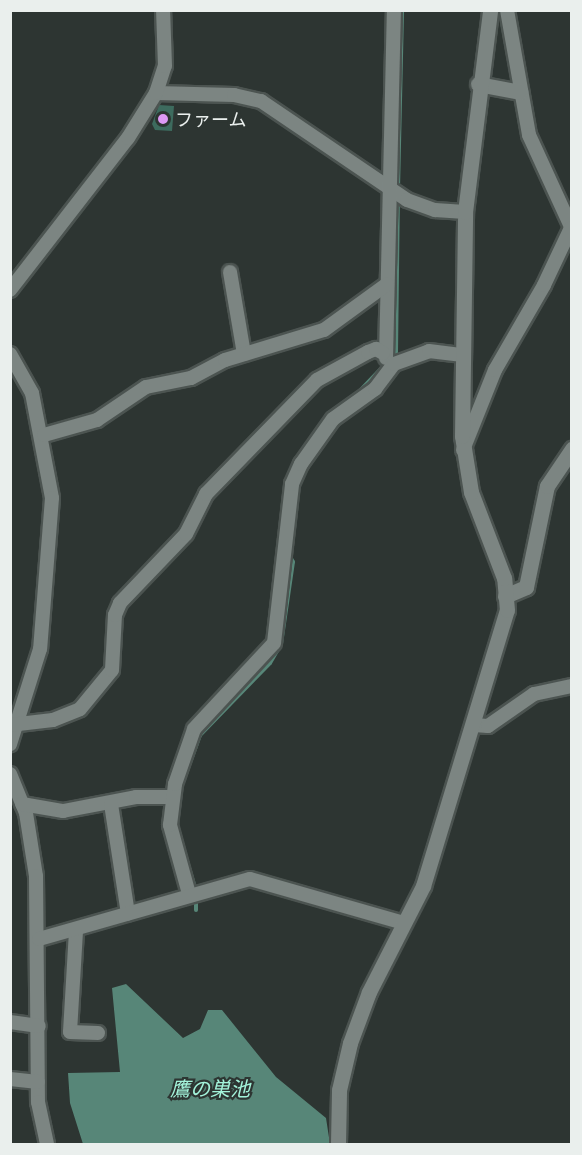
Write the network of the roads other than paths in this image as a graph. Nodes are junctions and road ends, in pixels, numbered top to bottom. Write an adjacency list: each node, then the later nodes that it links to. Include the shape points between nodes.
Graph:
1 (163, 10): 7 (street, via 165,66)
2 (394, 10): 8 (street)
3 (490, 10): 5 (street)
4 (507, 10): 6 (street)
5 (478, 84): 6 (street); 9 (street)
6 (520, 92): 10 (street, via 532,143)
7 (156, 93): 8 (street, via 234,95 261,100); 13 (street, via 128,138)
8 (389, 189): 9 (street, via 425,207); 12 (street)
9 (465, 212): 17 (street)
10 (571, 228): 21 (street, via 544,285 495,370)
11 (230, 272): 16 (street)
12 (387, 284): 14 (street); 16 (street, via 329,328)
13 (10, 290)
14 (383, 353): 18 (street); 24 (street, via 376,349 368,352 317,380 206,494 186,534 120,603 115,615 112,670 80,709 53,720)
15 (10, 354): 19 (street, via 32,393)
16 (244, 354): 19 (street, via 191,378 138,390 98,420)
17 (463, 355): 18 (street, via 429,351); 21 (street)
18 (394, 364): 28 (street, via 375,389 333,419 301,464 292,484 274,643 194,729)
19 (44, 435): 24 (street, via 52,498 40,649)
20 (572, 448): 22 (street, via 547,486 525,587)
21 (463, 451): 22 (street, via 471,492 504,578)
22 (505, 596): 25 (street, via 501,635)
23 (572, 686): 25 (street, via 534,694 488,726)
24 (12, 725): 26 (street)
25 (474, 726): 33 (street, via 423,886)
26 (10, 744)
27 (10, 774): 29 (street)
28 (172, 797): 30 (street, via 136,797); 31 (street, via 171,831)
29 (22, 804): 30 (street, via 63,811); 35 (street, via 36,876)
30 (111, 804): 32 (street)
31 (189, 894): 32 (street); 33 (street, via 250,879)
32 (128, 914): 34 (street)
33 (403, 923): 42 (street, via 350,1043 339,1090)
34 (76, 931): 35 (street); 38 (street, via 70,1032)
35 (39, 939): 37 (street)
36 (10, 1022): 37 (street)
37 (39, 1026): 40 (street)
38 (98, 1033)
39 (10, 1079): 40 (street)
40 (38, 1082): 41 (street)
41 (46, 1144)
42 (338, 1144)

